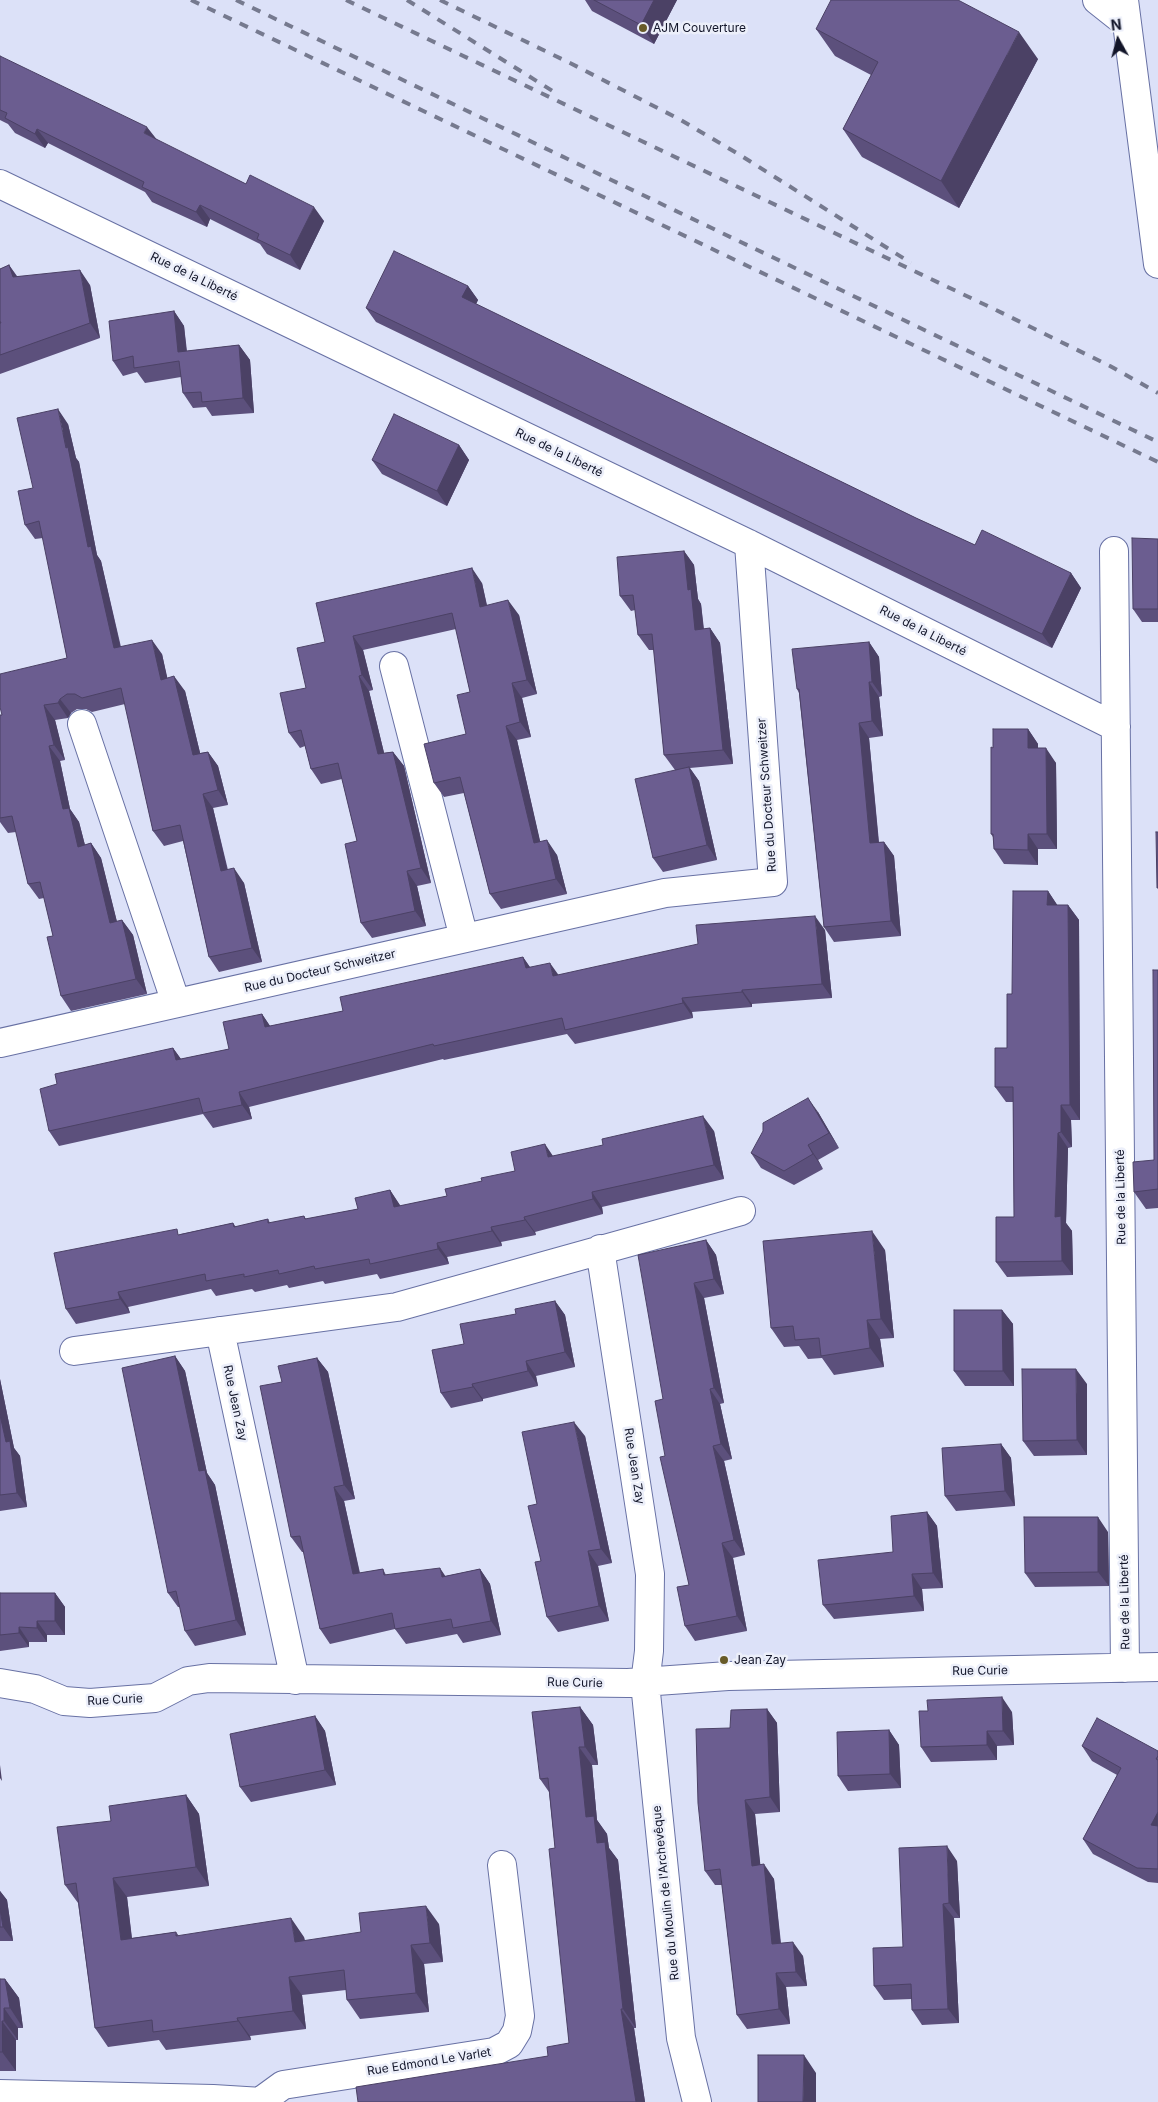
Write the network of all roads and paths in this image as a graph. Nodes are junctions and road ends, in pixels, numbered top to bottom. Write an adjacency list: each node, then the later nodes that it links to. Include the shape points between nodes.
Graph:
1 (1097, 0): 2 (street)
2 (1125, 12): 4 (street)
3 (0, 184): 5 (street, Rue de la Liberté)
4 (1158, 264)
5 (749, 544): 9 (street, Rue de la Liberté); 10 (street, Rue du Docteur Schweitzer, via 773,882 665,893)
6 (1114, 551): 9 (street, Rue de la Liberté)
7 (394, 666): 10 (street)
8 (82, 724): 11 (street)
9 (1116, 727): 18 (street, Rue de la Liberté)
10 (464, 938): 11 (street, Rue du Docteur Schweitzer)
11 (176, 1003): 12 (street, Rue du Docteur Schweitzer)
12 (0, 1043)
13 (741, 1211): 14 (street)
14 (600, 1250): 15 (street, via 398,1307); 21 (street, Rue Jean Zay, via 650,1574)
15 (220, 1332): 16 (street); 19 (street, Rue Jean Zay)
16 (74, 1351)
17 (1158, 1667): 18 (street, Rue Curie)
18 (1125, 1668): 21 (street, Rue Curie, via 728,1676)
19 (295, 1680): 20 (street, Rue Curie, via 209,1678 188,1681 155,1698 90,1703 64,1701 35,1689); 21 (street, Rue Curie)
20 (0, 1683)
21 (646, 1683): 25 (street, Rue du Moulin de l'Archevêque, via 681,2038)
22 (502, 1865): 24 (street, Rue Edmond Le Varlet, via 520,2016 517,2031 509,2044 494,2052 284,2085)
23 (0, 2094): 24 (street)
24 (261, 2102)
25 (697, 2102)

